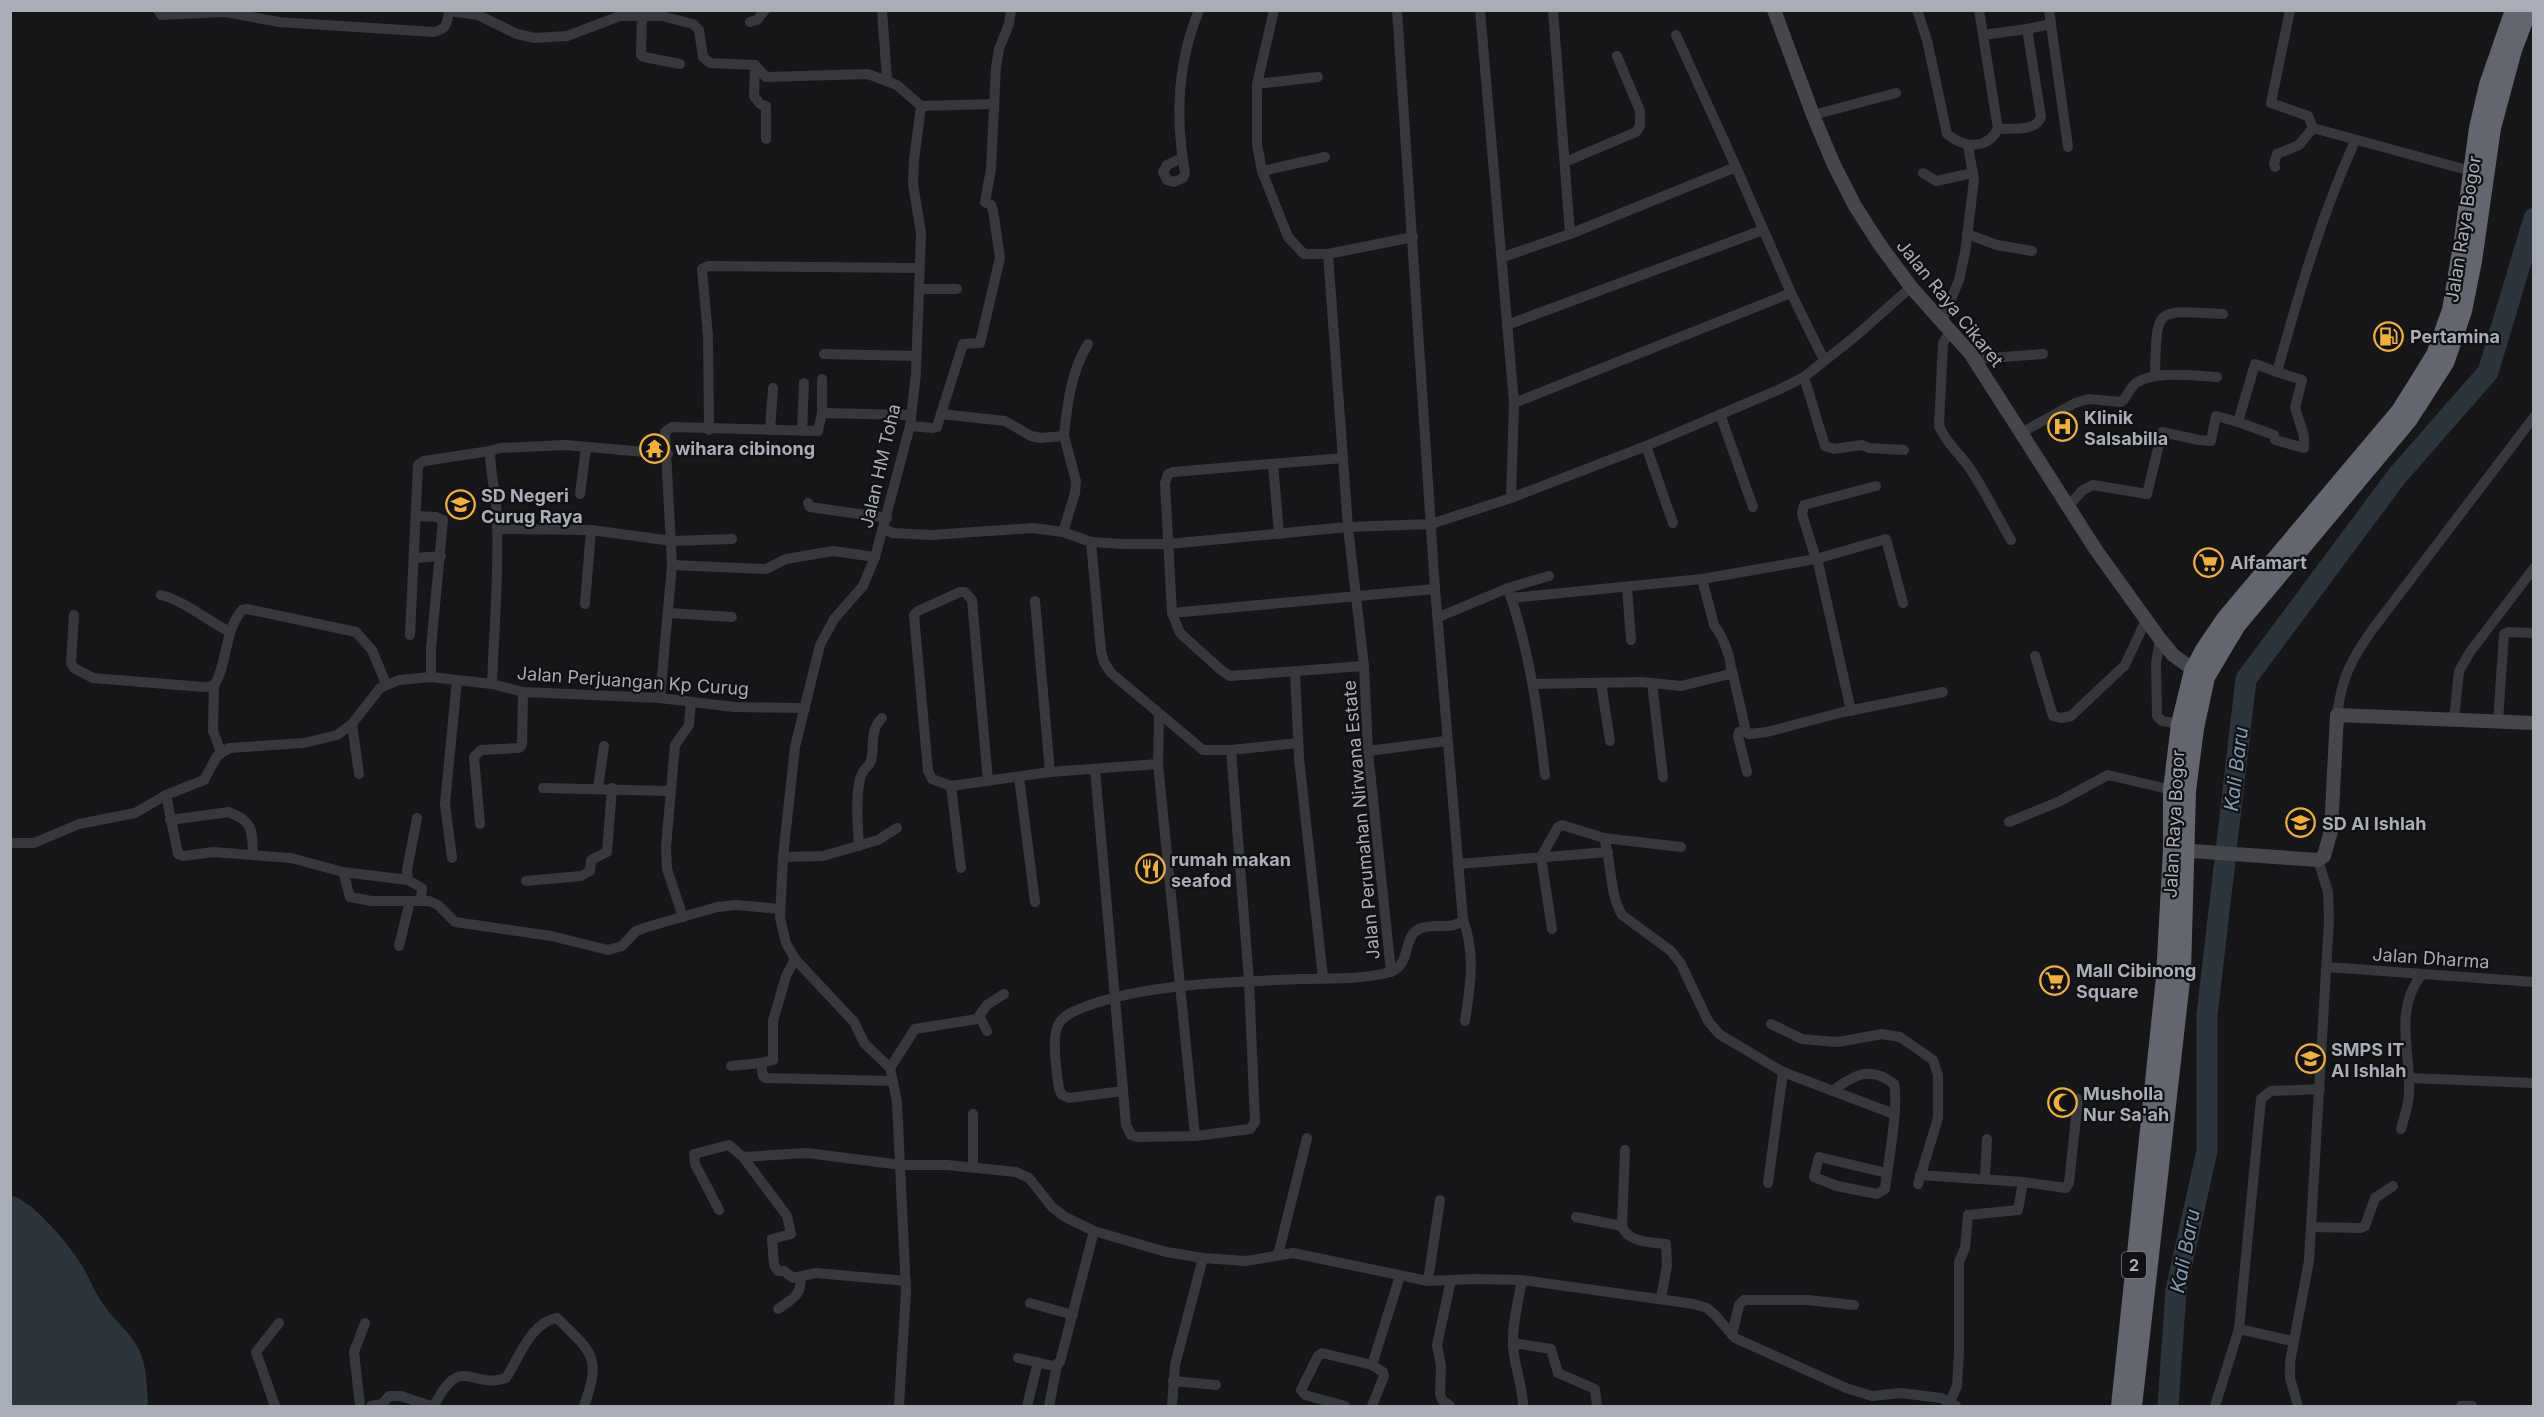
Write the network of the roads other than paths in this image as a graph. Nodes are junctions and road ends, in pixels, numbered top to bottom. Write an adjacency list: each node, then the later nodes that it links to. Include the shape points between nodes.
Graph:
1 (158, 10): 15 (street, via 161,15)
2 (765, 10): 19 (street)
3 (882, 10): 28 (street)
4 (1011, 10): 31 (street, via 999,49)
5 (1199, 10): 41 (street, via 1185,50 1179,91)
6 (1274, 10): 29 (street)
7 (1397, 10): 52 (street)
8 (1480, 10): 55 (street)
9 (1553, 10): 42 (street)
10 (1774, 10): 33 (main road, Jalan Raya Cikaret)
11 (1917, 10): 38 (street, via 1945,128 1954,140)
12 (1979, 10): 23 (street)
13 (2049, 10): 20 (street)
14 (2290, 10): 34 (street, via 2270,100 2308,116)
15 (209, 11): 16 (street, via 312,25 434,32 447,26)
16 (449, 11): 18 (street, via 478,15 517,34 544,38 567,36 620,16)
17 (2523, 11): 46 (highway, Jalan Raya Bogor / 2, via 2488,85); 147 (highway, Jalan Raya Bogor / 2, via 2492,128 2463,311 2445,363 2409,419)
18 (642, 15): 25 (street, via 641,55); 26 (street, via 693,24 699,30 703,57 710,63)
19 (750, 22)
20 (2051, 24): 21 (street); 39 (street)
21 (2027, 29): 23 (street); 35 (street, via 2041,117 2029,127)
22 (1676, 35): 43 (street)
23 (1983, 35): 35 (street)
24 (1617, 56): 42 (street, via 1640,111 1640,126 1636,132)
25 (680, 64)
26 (755, 65): 28 (street, via 766,77 868,74); 36 (street, via 754,96 766,106)
27 (1318, 77): 29 (street)
28 (887, 80): 32 (street)
29 (1257, 84): 45 (street, via 1257,144)
30 (1896, 93): 33 (street)
31 (993, 104): 32 (street); 79 (street, via 991,168 984,197 993,210 1000,258 980,343 963,344)
32 (921, 106): 56 (street, Jalan HM Toha, via 913,184 919,212)
33 (1813, 115): 57 (main road, Jalan Raya Cikaret, via 1856,206)
34 (2313, 128): 37 (street); 44 (street, via 2299,145 2277,154)
35 (1998, 129): 38 (street, via 1991,140)
36 (766, 139)
37 (2355, 141): 46 (street); 70 (street, via 2324,214)
38 (1968, 146): 48 (street)
39 (2068, 147)
40 (1325, 157): 45 (street)
41 (1182, 158)
42 (1564, 162): 50 (street)
43 (1736, 167): 49 (street); 50 (street)
44 (2275, 167)
45 (1262, 171): 54 (street, via 1293,245 1304,254)
46 (2472, 171): 147 (highway, Jalan Raya Bogor / 2, via 2451,310 2435,355 2400,411 2225,618)
47 (1923, 173): 48 (street, via 1936,181)
48 (1973, 173): 51 (street)
49 (1763, 230): 60 (street); 62 (street)
50 (1570, 234): 55 (street)
51 (1967, 234): 53 (street, via 1997,245); 63 (street)
52 (1413, 237): 54 (street); 105 (street)
53 (2032, 251)
54 (1328, 254): 94 (street, Jalan Perumahan Nirwana Estate)
55 (1503, 257): 62 (street)
56 (919, 268): 58 (street, Jalan HM Toha); 84 (street, via 702,269 708,336)
57 (1911, 286): 63 (main road, Jalan Raya Cikaret); 69 (street)
58 (919, 289): 59 (street); 67 (street, Jalan HM Toha)
59 (957, 289)
60 (1791, 293): 69 (street); 77 (street)
61 (2223, 314): 71 (street, via 2173,312 2160,318 2156,326)
62 (1507, 325): 77 (street)
63 (1947, 326): 68 (main road, Jalan Raya Cikaret); 112 (street, via 1939,426 1980,483)
64 (1088, 344): 88 (street, via 1071,391)
65 (824, 354): 67 (street)
66 (2043, 354): 68 (street)
67 (916, 356): 82 (street, Jalan HM Toha)
68 (1974, 359): 87 (main road, Jalan Raya Cikaret)
69 (1824, 360): 72 (street)
70 (2277, 372): 83 (street, via 2255,364); 83 (street, via 2302,380 2295,408 2304,448 2275,440 2274,435)
71 (2155, 376): 73 (street); 87 (street, via 2134,384 2121,402 2089,399 2075,403)
72 (1804, 377): 80 (street); 91 (street, via 1825,446)
73 (2217, 377)
74 (822, 379): 78 (street)
75 (804, 383): 86 (street)
76 (773, 388): 85 (street)
77 (1514, 403): 98 (street)
78 (822, 413): 82 (street); 86 (street, via 818,431)
79 (941, 414): 82 (street, via 933,428); 88 (street, via 1005,421 1041,438)
80 (1720, 414): 89 (street); 101 (street)
81 (2534, 417): 163 (street, via 2372,630 2349,665)
82 (910, 420): 104 (street, Jalan HM Toha)
83 (2238, 422): 100 (street, via 2216,416 2211,441 2162,432 2147,494 2093,485)
84 (709, 430): 85 (street); 93 (street, via 668,429)
85 (770, 430): 86 (street)
86 (802, 430)
87 (2021, 433): 100 (main road, Jalan Raya Cikaret)
88 (1064, 436): 109 (street, via 1076,481)
89 (1646, 446): 98 (street); 103 (street)
90 (586, 447): 92 (street); 93 (street); 97 (street)
91 (1904, 450)
92 (490, 451): 102 (street, via 418,465); 107 (street)
93 (668, 454): 113 (street)
94 (1343, 458): 95 (street, Jalan Perumahan Nirwana Estate); 106 (street, Jalan Perumahan Nirwana Estate)
95 (1273, 464): 110 (street); 115 (street, Jalan Perumahan Nirwana Estate, via 1168,474 1164,483)
96 (1876, 486): 119 (street, via 1804,505 1802,514)
97 (580, 494)
98 (1511, 498): 105 (street)
99 (808, 503): 104 (street, via 810,507)
100 (2069, 505): 137 (main road, Jalan Raya Cikaret)
101 (1753, 507)
102 (417, 516): 116 (street, via 443,520); 118 (street)
103 (1673, 523)
104 (885, 524): 109 (street, via 893,533 931,535 1033,528); 117 (street, Jalan HM Toha)
105 (1431, 524): 106 (street); 125 (street)
106 (1348, 527): 110 (street); 128 (street, Jalan Perumahan Nirwana Estate)
107 (498, 529): 108 (street); 153 (street)
108 (591, 530): 113 (street); 131 (street)
109 (1063, 532): 114 (street)
110 (1279, 534): 115 (street)
111 (732, 539): 113 (street)
112 (2011, 540)
113 (672, 541): 120 (street)
114 (1091, 542): 115 (street); 162 (street, via 1104,662 1111,674)
115 (1168, 544): 133 (street, Jalan Perumahan Nirwana Estate)
116 (441, 556): 118 (street); 148 (street)
117 (875, 557): 120 (street, via 833,551 786,560 766,569); 160 (street, Jalan HM Toha, via 863,586 834,619 820,645)
118 (415, 558): 140 (street)
119 (1816, 558): 123 (street); 130 (street, via 1887,539); 161 (street)
120 (672, 565): 132 (street)
121 (2534, 568): 165 (street, via 2459,671)
122 (1549, 576): 126 (street)
123 (1702, 579): 124 (street); 145 (street, via 1714,625)
124 (1627, 588): 126 (street); 142 (street)
125 (1435, 589): 128 (street); 136 (street)
126 (1510, 593): 136 (street); 154 (street)
127 (161, 596): 138 (street, via 183,602)
128 (1356, 598): 133 (street); 144 (street, Jalan Perumahan Nirwana Estate)
129 (1035, 602): 180 (street)
130 (1904, 603)
131 (585, 604)
132 (669, 613): 135 (street); 158 (street)
133 (1172, 613): 146 (street, Jalan Perumahan Nirwana Estate, via 1180,633 1226,674)
134 (74, 615): 155 (street, via 71,663 93,678)
135 (732, 617)
136 (1439, 617): 171 (street)
137 (2146, 620): 141 (main road, Jalan Raya Cikaret); 143 (street, via 2125,665 2071,716 2053,716)
138 (230, 633): 152 (street, via 238,614 247,609 356,632 372,650); 155 (street)
139 (2534, 633): 166 (street, via 2504,634)
140 (410, 635)
141 (2160, 639): 147 (main road, Jalan Raya Cikaret); 169 (street, via 2156,664 2157,716 2162,721)
142 (1631, 640)
143 (2035, 656)
144 (1364, 666): 146 (street, Jalan Perumahan Nirwana Estate); 176 (street, Jalan Perumahan Nirwana Estate)
145 (1732, 670): 151 (street, via 1728,675 1681,686); 170 (street)
146 (1295, 673): 173 (street)
147 (2199, 674): 169 (highway, Jalan Raya Bogor / 2); 203 (highway, Jalan Raya Bogor / 2)
148 (431, 677): 149 (street, Jalan Perjuangan Kp Curug); 152 (street, Jalan Perjuangan Kp Curug)
149 (457, 680): 153 (street, Jalan Perjuangan Kp Curug); 208 (street, via 445,804)
150 (1601, 683): 151 (street); 154 (street); 172 (street)
151 (1652, 683): 185 (street)
152 (386, 684): 168 (street)
153 (492, 684): 156 (street, Jalan Perjuangan Kp Curug)
154 (1533, 684): 183 (street)
155 (214, 686): 177 (street, via 213,731)
156 (523, 692): 158 (street, Jalan Perjuangan Kp Curug); 197 (street, via 522,745 481,750 474,757)
157 (1944, 692): 161 (street)
158 (660, 698): 159 (street, Jalan Perjuangan Kp Curug)
159 (691, 702): 160 (street, Jalan Perjuangan Kp Curug); 192 (street, via 688,724 675,745)
160 (805, 708): 206 (street, Jalan HM Toha, via 795,747)
161 (1851, 711): 170 (street, via 1767,732)
162 (1159, 715): 175 (street, via 1203,750); 178 (street)
163 (2337, 715): 165 (main road); 209 (main road, via 2331,831 2324,856)
164 (882, 718): 201 (street, via 873,727 870,764 861,779 857,809)
165 (2454, 720): 166 (main road)
166 (2498, 721): 167 (main road)
167 (2534, 723)
168 (352, 724): 177 (street, via 337,735 320,740 229,748); 182 (street)
169 (2180, 724): 191 (highway, Jalan Raya Bogor / 2)
170 (1746, 732): 181 (street, via 1739,732 1738,736)
171 (1446, 741): 176 (street); 210 (street)
172 (1610, 741)
173 (1298, 743): 175 (street); 226 (street)
174 (604, 746): 189 (street)
175 (1231, 750): 227 (street)
176 (1368, 751): 224 (street, Jalan Perumahan Nirwana Estate)
177 (221, 752): 193 (street, via 204,780)
178 (1158, 764): 179 (street); 229 (street)
179 (1095, 769): 180 (street); 231 (street)
180 (1050, 772): 184 (street)
181 (1747, 772)
182 (359, 774)
183 (1545, 775)
184 (1019, 777): 186 (street); 216 (street)
185 (1663, 777)
186 (988, 781): 187 (street); 187 (street, via 972,600 960,592 918,611 913,618 928,771 932,779)
187 (951, 786): 211 (street)
188 (543, 788): 189 (street)
189 (598, 788): 190 (street)
190 (612, 788): 192 (street); 214 (street, via 607,852 591,860 590,872)
191 (2172, 790): 196 (street, via 2108,775); 203 (highway, Jalan Raya Bogor / 2)
192 (670, 791): 218 (street, via 667,869)
193 (166, 795): 195 (street); 200 (street, via 135,813 79,824 34,843)
194 (417, 818): 213 (street)
195 (170, 820): 205 (street, via 178,854); 205 (street, via 236,815 252,830)
196 (2009, 822)
197 (480, 824)
198 (897, 828): 201 (street, via 885,838)
199 (1604, 838): 202 (street); 204 (street); 207 (street, via 1562,825)
200 (10, 843)
201 (859, 846): 206 (street, via 823,856)
202 (1681, 847)
203 (2180, 850): 209 (main road); 249 (highway, Jalan Raya Bogor / 2, via 2182,972)
204 (1608, 852): 207 (street); 239 (street, via 1622,915 1671,951 1708,1021 1719,1034)
205 (254, 855): 212 (street, via 291,858)
206 (783, 857): 217 (street)
207 (1541, 857): 210 (street); 220 (street)
208 (452, 858)
209 (2318, 860): 223 (street, via 2328,892)
210 (1458, 864): 219 (street)
211 (961, 868)
212 (343, 872): 213 (street); 215 (street, via 350,897 370,901)
213 (408, 880): 215 (street, via 422,888)
214 (526, 881)
215 (415, 900): 218 (street, via 438,905 455,922 551,936 608,950 622,946 636,931); 221 (street)
216 (1035, 902)
217 (780, 909): 218 (street, via 736,904); 222 (street, via 782,932)
218 (683, 917)
219 (1463, 920): 224 (street, via 1453,926 1416,930 1402,963); 233 (street, via 1471,963)
220 (1552, 929)
221 (399, 946)
222 (795, 958): 236 (street, via 773,1021 773,1060); 238 (street, via 854,1022 864,1043)
223 (2327, 967): 225 (street, Jalan Dharma); 243 (street)
224 (1391, 972): 226 (street)
225 (2422, 974): 228 (street, Jalan Dharma); 240 (street, via 2411,990 2405,1021)
226 (1323, 978): 227 (street)
227 (1249, 981): 229 (street); 251 (street, via 1255,1122 1250,1129)
228 (2534, 982)
229 (1181, 987): 231 (street); 251 (street)
230 (1004, 994): 232 (street, via 987,1005)
231 (1115, 996): 244 (street); 244 (street, via 1074,1011 1054,1031 1062,1095 1069,1098)
232 (980, 1018): 235 (street); 238 (street, via 915,1029)
233 (1465, 1021)
234 (1771, 1024): 259 (street, via 1802,1039 1838,1042 1882,1034 1900,1036 1933,1060 1938,1075 1938,1118 1919,1180)
235 (987, 1031)
236 (761, 1063): 237 (street); 242 (street, via 766,1078)
237 (731, 1066)
238 (890, 1068): 242 (street)
239 (1783, 1072): 245 (street); 261 (street)
240 (2409, 1078): 241 (street); 250 (street)
241 (2533, 1079)
242 (893, 1081): 256 (street)
243 (2320, 1089): 267 (street); 284 (street, via 2271,1091 2261,1099)
244 (1123, 1091): 251 (street, via 1125,1125 1131,1135)
245 (1832, 1091): 248 (street); 248 (street, via 1864,1074 1875,1073 1894,1084)
246 (2078, 1099): 260 (street, via 2068,1186)
247 (973, 1114): 257 (street)
248 (1894, 1114): 258 (street)
249 (2156, 1125): 310 (highway, Jalan Raya Bogor / 2); 311 (highway, Jalan Raya Bogor / 2)
250 (2401, 1129)
251 (1195, 1136)
252 (1307, 1138): 269 (street)
253 (1987, 1139): 259 (street)
254 (1625, 1150): 266 (street)
255 (743, 1157): 256 (street, via 807,1153); 264 (street, via 729,1145 694,1154 695,1164); 271 (street, via 787,1216 791,1234 772,1239 776,1269 793,1278)
256 (900, 1165): 257 (street); 275 (street)
257 (972, 1167): 268 (street, via 1016,1172 1029,1178 1052,1207)
258 (1887, 1173): 258 (street, via 1883,1192 1876,1194 1813,1176 1819,1157)
259 (1985, 1179): 260 (street)
260 (2023, 1182): 295 (street, via 2019,1210 1968,1215 1965,1248 1959,1262 1959,1351)
261 (1768, 1183)
262 (2393, 1186): 267 (street, via 2375,1198 2365,1226)
263 (1440, 1200): 276 (street)
264 (719, 1210)
265 (1575, 1217): 266 (street)
266 (1622, 1226): 277 (street, via 1633,1239 1668,1247)
267 (2311, 1227): 286 (street, via 2305,1286)
268 (1094, 1231): 270 (street, via 1166,1252); 281 (street)
269 (1278, 1255): 270 (street, via 1246,1261); 272 (street, via 1312,1256)
270 (1203, 1258): 292 (street)
271 (800, 1276): 275 (street); 280 (street, via 798,1294)
272 (1400, 1276): 276 (street); 291 (street)
273 (1451, 1280): 274 (street); 276 (street); 307 (street, via 1437,1345 1440,1394)
274 (1522, 1280): 277 (street); 287 (street)
275 (906, 1281): 301 (street)
276 (1428, 1281)
277 (1661, 1298): 285 (street, via 1707,1308)
278 (1030, 1303): 281 (street)
279 (1854, 1305): 285 (street, via 1808,1300 1742,1301)
280 (778, 1310)
281 (1073, 1315): 290 (street)
282 (279, 1323): 297 (street, via 256,1352)
283 (365, 1323): 298 (street, via 354,1352)
284 (2239, 1329): 286 (street); 312 (street)
285 (1732, 1335): 294 (street)
286 (2292, 1341): 313 (street, via 2290,1377)
287 (1513, 1343): 308 (street); 309 (street, via 1551,1349 1558,1373 1596,1389)
288 (1018, 1358): 289 (street)
289 (1038, 1362): 290 (street); 302 (street)
290 (1057, 1365): 303 (street)
291 (1372, 1365): 305 (street, via 1325,1353 1318,1356 1301,1387 1302,1393); 306 (street, via 1384,1376)
292 (1173, 1381): 293 (street); 304 (street)
293 (1216, 1385)
294 (1871, 1401): 295 (street, via 1901,1393 1941,1398)
295 (1953, 1404)
296 (378, 1406): 299 (street, via 389,1396 401,1396)
297 (275, 1407)
298 (360, 1407)
299 (433, 1407): 300 (street, via 442,1390 456,1378 506,1378 530,1338 547,1321 557,1318 587,1348 593,1361 595,1372)
300 (584, 1407)
301 (899, 1407)
302 (1027, 1407)
303 (1049, 1407)
304 (1172, 1407)
305 (1345, 1407)
306 (1372, 1407)
307 (1450, 1407)
308 (1523, 1407)
309 (1597, 1407)
310 (2120, 1407)
311 (2133, 1407)
312 (2215, 1407)
313 (2298, 1407)
314 (2461, 1407): 315 (street)
315 (2472, 1407)

